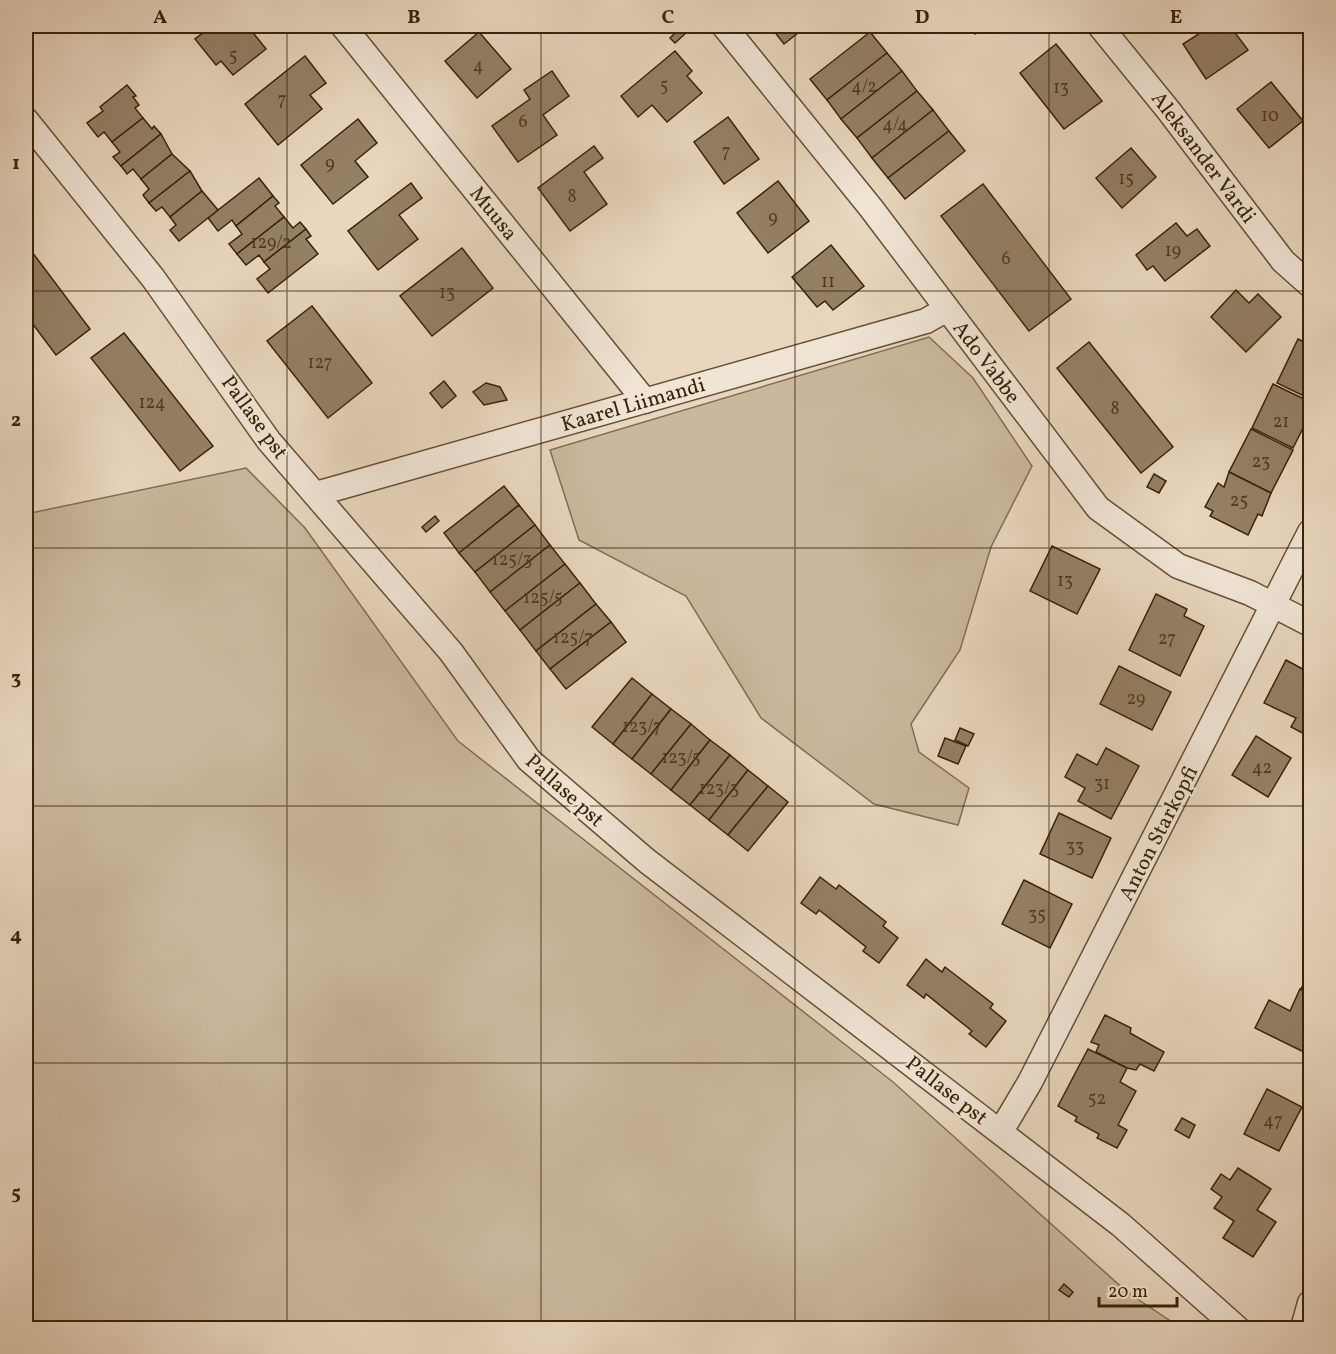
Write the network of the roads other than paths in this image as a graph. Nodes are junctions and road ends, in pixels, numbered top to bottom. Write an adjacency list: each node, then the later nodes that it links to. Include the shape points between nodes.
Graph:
1 (343, 26): 7 (street, Muusa)
2 (724, 26): 6 (street, Ado Vabbe)
3 (1100, 26): 5 (street, Aleksander Vardi, via 1282,261)
4 (26, 120): 8 (street, Pallase pst, via 153,278 269,441)
5 (1311, 285)
6 (947, 309): 7 (street, Kaarel Liimandi, via 926,321); 10 (street, Ado Vabbe, via 1098,508 1178,566)
7 (645, 401): 8 (street, Kaarel Liimandi)
8 (316, 494): 12 (street, Pallase pst, via 451,652 529,760 647,861)
9 (1311, 532): 10 (street, Anton Starkopfi)
10 (1274, 605): 11 (street, Ado Vabbe); 12 (street, Anton Starkopfi, via 1030,1082)
11 (1311, 624)
12 (1001, 1131): 14 (street, Pallase pst, via 1121,1225)
13 (1311, 1303): 15 (street)
14 (1237, 1329)
15 (1304, 1329)

